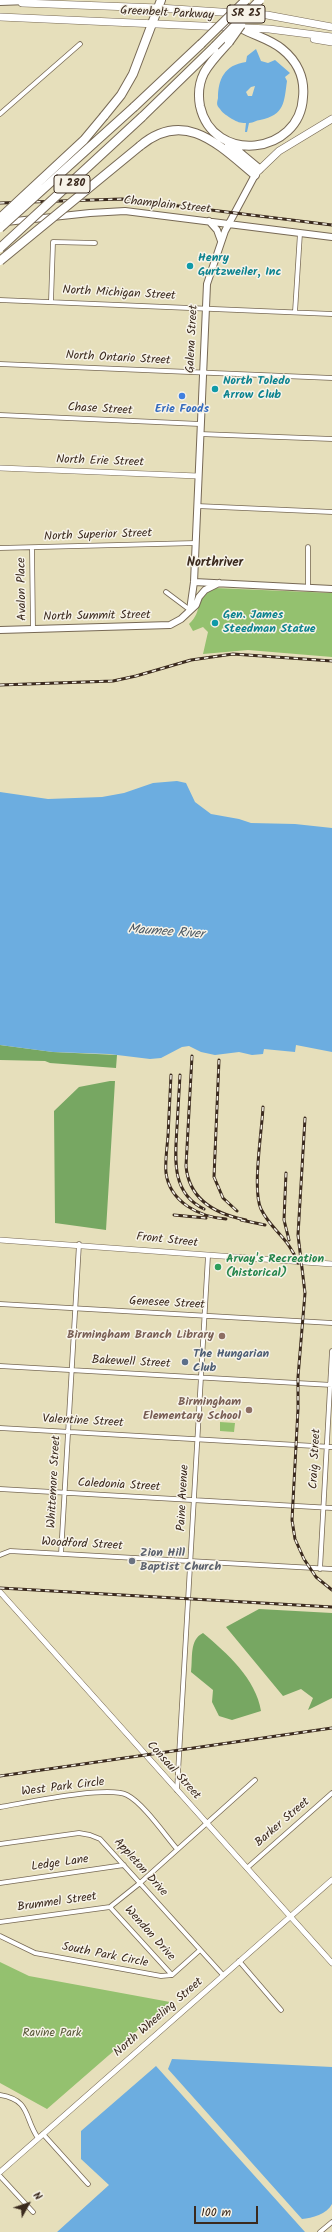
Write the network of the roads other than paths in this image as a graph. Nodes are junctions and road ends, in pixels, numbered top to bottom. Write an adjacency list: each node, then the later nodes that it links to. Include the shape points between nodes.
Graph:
1 (28, 0): 4 (highway)
2 (246, 0): 22 (highway, I 280, bridge, via 134,107)
3 (260, 0): 16 (highway, bridge, via 207,68 200,89 202,113 210,127); 27 (highway, I 280, bridge, via 142,117)
4 (0, 2): 5 (main road, Greenbelt Parkway / SR 25)
5 (160, 4): 7 (highway); 8 (main road, Greenbelt Parkway / SR 25, via 267,16)
6 (0, 17): 7 (main road, Greenbelt Parkway / SR 25)
7 (152, 24): 9 (main road, Greenbelt Parkway / SR 25); 18 (highway, bridge, via 133,74 121,95 84,140)
8 (332, 27)
9 (241, 28): 10 (main road, Greenbelt Parkway / SR 25); 16 (highway, via 276,44 293,60 303,84 302,106 294,124 273,141 242,146)
10 (269, 29): 11 (main road, Greenbelt Parkway / SR 25); 12 (main road)
11 (332, 37)
12 (332, 42)
13 (80, 44): 14 (street)
14 (0, 114)
15 (332, 119): 17 (main road, Galena Street, via 279,151)
16 (222, 139): 17 (highway)
17 (257, 172): 21 (main road, Galena Street); 28 (highway, bridge, via 214,141 194,132 178,130 160,133 140,146)
18 (0, 218)
19 (209, 221): 20 (main road, Champlain Street, bridge, via 125,211); 21 (main road, Champlain Street); 25 (main road, via 217,230)
20 (0, 223)
21 (229, 224): 23 (main road, Champlain Street); 25 (main road, Galena Street)
22 (0, 228)
23 (300, 233): 24 (main road, Champlain Street); 32 (street)
24 (332, 237)
25 (221, 241): 31 (main road, Galena Street, via 208,278)
26 (95, 243): 30 (street, via 53,242)
27 (0, 248)
28 (0, 261)
29 (0, 300): 30 (street, North Michigan Street)
30 (51, 301): 31 (street, North Michigan Street)
31 (205, 308): 32 (street, North Michigan Street); 35 (main road, Galena Street)
32 (295, 312): 33 (street, North Michigan Street)
33 (332, 314)
34 (0, 364): 35 (street, North Ontario Street)
35 (202, 373): 36 (street, North Ontario Street); 38 (main road, Galena Street)
36 (332, 378)
37 (0, 415): 38 (street, Chase Street)
38 (200, 424): 39 (main road, Galena Street)
39 (200, 434): 40 (street); 42 (main road, Galena Street)
40 (332, 439)
41 (0, 468): 42 (street, North Erie Street)
42 (198, 476): 43 (main road, Galena Street)
43 (197, 506): 44 (street); 45 (main road, Galena Street)
44 (332, 512)
45 (196, 543): 48 (street, North Superior Street); 49 (main road, Galena Street)
46 (308, 547): 51 (street)
47 (0, 548): 48 (street, North Superior Street)
48 (32, 548): 55 (street, Avalon Place)
49 (194, 582): 50 (main road); 54 (main road, Galena Street)
50 (219, 583): 51 (main road); 54 (main road, North Summit Street, via 205,590)
51 (308, 587): 52 (main road)
52 (332, 589)
53 (166, 592): 54 (street)
54 (190, 610): 55 (main road, North Summit Street, via 178,622 162,626)
55 (34, 629): 56 (main road, North Summit Street)
56 (0, 630)
57 (0, 1240): 58 (street, Front Street)
58 (79, 1244): 59 (street, Front Street); 62 (street, Whittemore Street)
59 (208, 1256): 60 (street, Front Street); 63 (street, Paine Avenue)
60 (332, 1264)
61 (0, 1304): 62 (street, Genesee Street)
62 (75, 1308): 63 (street, Genesee Street); 67 (street, Whittemore Street)
63 (204, 1316): 64 (street, Genesee Street); 68 (street, Paine Avenue)
64 (332, 1323)
65 (332, 1351): 69 (street, Craig Street)
66 (0, 1366): 67 (street, Bakewell Street)
67 (72, 1370): 68 (street, Bakewell Street); 71 (street, Whittemore Street)
68 (200, 1378): 69 (street, Bakewell Street); 72 (street, Paine Avenue)
69 (331, 1385): 73 (street, Craig Street)
70 (0, 1428): 71 (street, Valentine Street)
71 (68, 1432): 72 (street, Valentine Street); 76 (street, Whittemore Street)
72 (198, 1439): 73 (street, Valentine Street); 77 (street, Paine Avenue)
73 (326, 1446): 74 (street, Valentine Street); 78 (street, Craig Street)
74 (332, 1447)
75 (0, 1489): 76 (street, Caledonia Street)
76 (65, 1493): 77 (street, Caledonia Street); 80 (street, Whittemore Street)
77 (194, 1500): 78 (street, Caledonia Street); 82 (street, Paine Avenue)
78 (323, 1508): 79 (street, Caledonia Street); 83 (street, Craig Street)
79 (332, 1508)
80 (62, 1554): 81 (street, Woodford Street, via 10,1551); 82 (street, Woodford Street)
81 (0, 1555)
82 (190, 1561): 83 (street, Woodford Street); 87 (street, Paine Avenue)
83 (320, 1569): 84 (street, Woodford Street)
84 (332, 1569)
85 (0, 1592): 87 (street, Consaul Street)
86 (255, 1780): 90 (street, Brummel Street)
87 (177, 1790): 90 (street, Consaul Street)
88 (332, 1793): 94 (street, Barker Street)
89 (0, 1806): 92 (street, West Park Circle, via 99,1792 119,1792 135,1800)
90 (206, 1823): 92 (street, Brummel Street); 94 (street, Consaul Street)
91 (0, 1844): 93 (street, Appleton Drive, via 86,1834 105,1843)
92 (178, 1849): 97 (street, Brummel Street)
93 (124, 1865): 96 (street, Ledge Lane); 97 (street, Appleton Drive)
94 (247, 1868): 99 (street, Consaul Street)
95 (332, 1880): 99 (street, North Wheeling Street)
96 (0, 1883)
97 (140, 1883): 98 (street, Brummel Street); 102 (street, Appleton Drive)
98 (110, 1907): 100 (street, Brummel Street); 105 (street, Wendon Drive)
99 (290, 1916): 103 (street, North Wheeling Street); 104 (street, Consaul Street)
100 (0, 1922)
101 (0, 1936): 105 (street, South Park Circle, via 35,1953 150,1976)
102 (200, 1950): 105 (street); 106 (street, Appleton Drive)
103 (239, 1961): 106 (street, North Wheeling Street); 107 (street)
104 (332, 1963)
105 (172, 1975)
106 (223, 1975): 109 (street, North Wheeling Street)
107 (281, 2010)
108 (0, 2094): 110 (street, via 24,2106)
109 (43, 2134): 110 (street, North Wheeling Street); 113 (street)
110 (38, 2138): 111 (street, North Wheeling Street)
111 (0, 2172)
112 (0, 2176): 114 (street)
113 (88, 2184)
114 (33, 2212)
115 (332, 2222): 116 (street)
116 (320, 2232)

